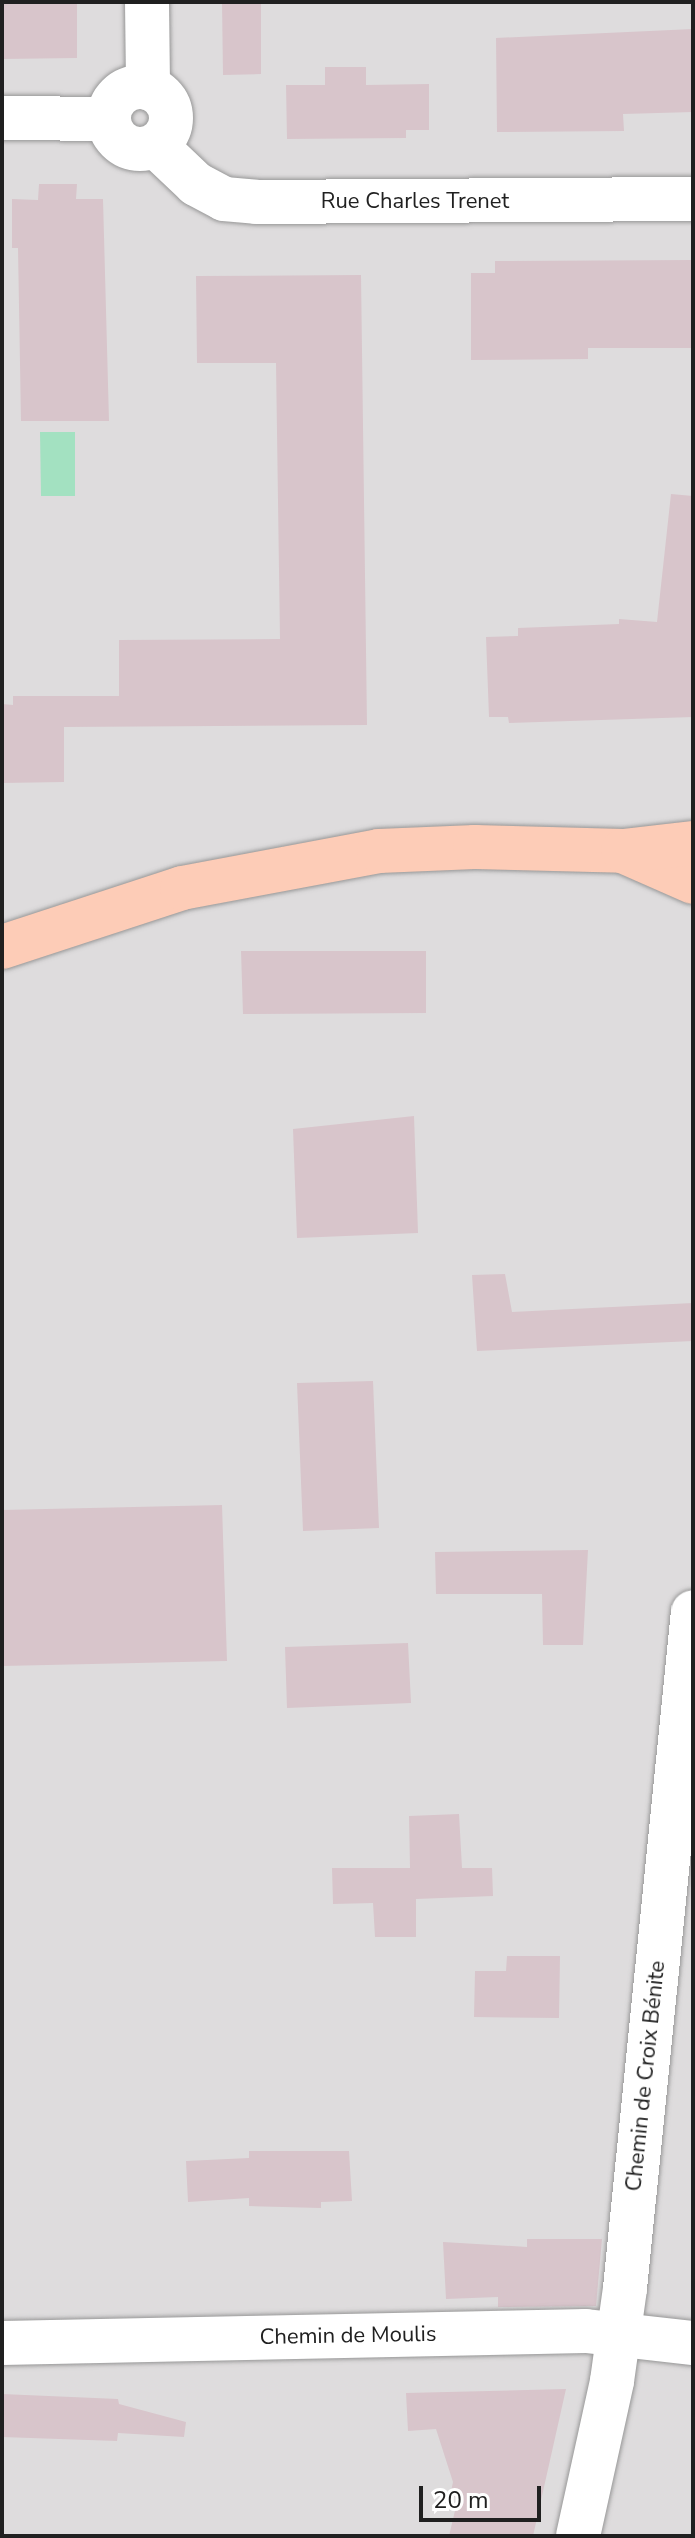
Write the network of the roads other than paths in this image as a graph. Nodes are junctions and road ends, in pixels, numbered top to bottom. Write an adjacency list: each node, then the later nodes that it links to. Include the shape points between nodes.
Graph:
1 (147, 2): 2 (street)
2 (148, 88): 4 (street, via 129,88 113,101); 5 (street, via 168,102 171,126)
3 (2, 118): 4 (street)
4 (108, 119): 5 (street, via 116,139 135,150)
5 (156, 146): 6 (street, Rue Charles Trenet, via 196,184 224,199)
6 (693, 199)
7 (693, 843): 8 (street)
8 (623, 851): 9 (street); 10 (street, via 379,851 182,888)
9 (693, 882)
10 (2, 947)
11 (693, 1612): 12 (street, Chemin de Croix Bénite)
12 (619, 2333): 13 (street, Chemin de Moulis); 14 (street, Chemin de Moulis); 15 (street, Chemin de Croix Bénite)
13 (2, 2343)
14 (693, 2343)
15 (578, 2536)

